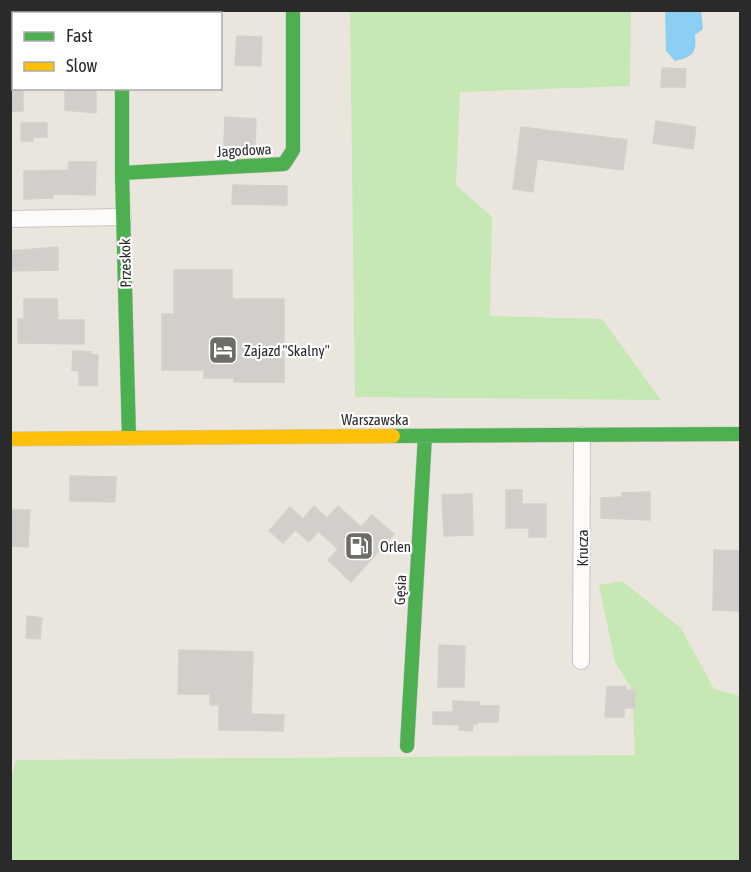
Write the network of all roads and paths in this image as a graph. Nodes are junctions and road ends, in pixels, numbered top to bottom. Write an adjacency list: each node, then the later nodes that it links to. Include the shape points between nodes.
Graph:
1 (292, 10): 3 (street, Jagodowa, via 292,150 284,164)
2 (123, 90): 3 (street, Przeskok)
3 (122, 172): 4 (street, Przeskok)
4 (123, 217): 5 (street); 9 (street, Przeskok)
5 (10, 219)
6 (741, 434): 7 (street, Warszawska)
7 (582, 435): 8 (street, Warszawska); 11 (street, Krucza)
8 (424, 436): 9 (street, Warszawska); 12 (street, Gęsia)
9 (129, 438): 10 (street, Warszawska)
10 (10, 439)
11 (581, 661)
12 (407, 746)

